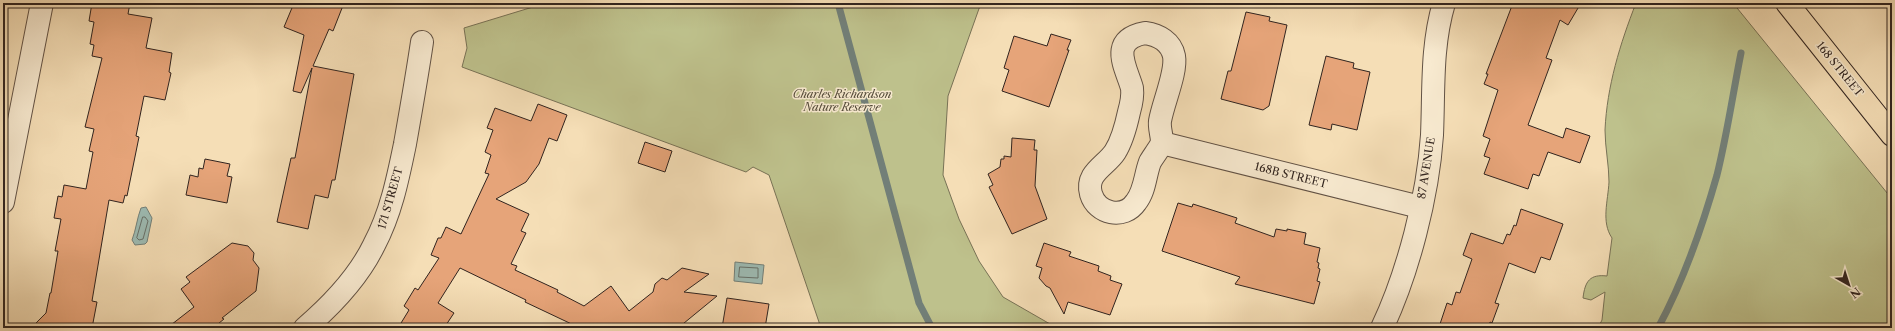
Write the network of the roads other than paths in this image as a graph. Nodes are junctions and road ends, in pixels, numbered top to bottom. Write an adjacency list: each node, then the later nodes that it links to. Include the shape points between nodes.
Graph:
1 (42, 3): 7 (street)
2 (1444, 3): 8 (street, 87 AVENUE, via 1434,49 1431,140)
3 (1787, 3): 5 (main road, 168 STREET)
4 (422, 42): 9 (street, 171 STREET, via 400,167 383,226 370,253 348,285 330,306)
5 (1892, 135)
6 (1162, 143): 6 (street, via 1150,163 1142,190 1132,207 1112,213 1101,209 1091,194 1090,182 1096,172 1113,156 1121,139 1132,95 1122,56 1127,42 1139,34 1151,34 1162,38 1171,47 1174,56 1174,67 1159,123); 8 (street, 168B STREET)
7 (3, 202)
8 (1420, 207): 10 (street, 87 AVENUE, via 1397,291)
9 (305, 328)
10 (1382, 328)

